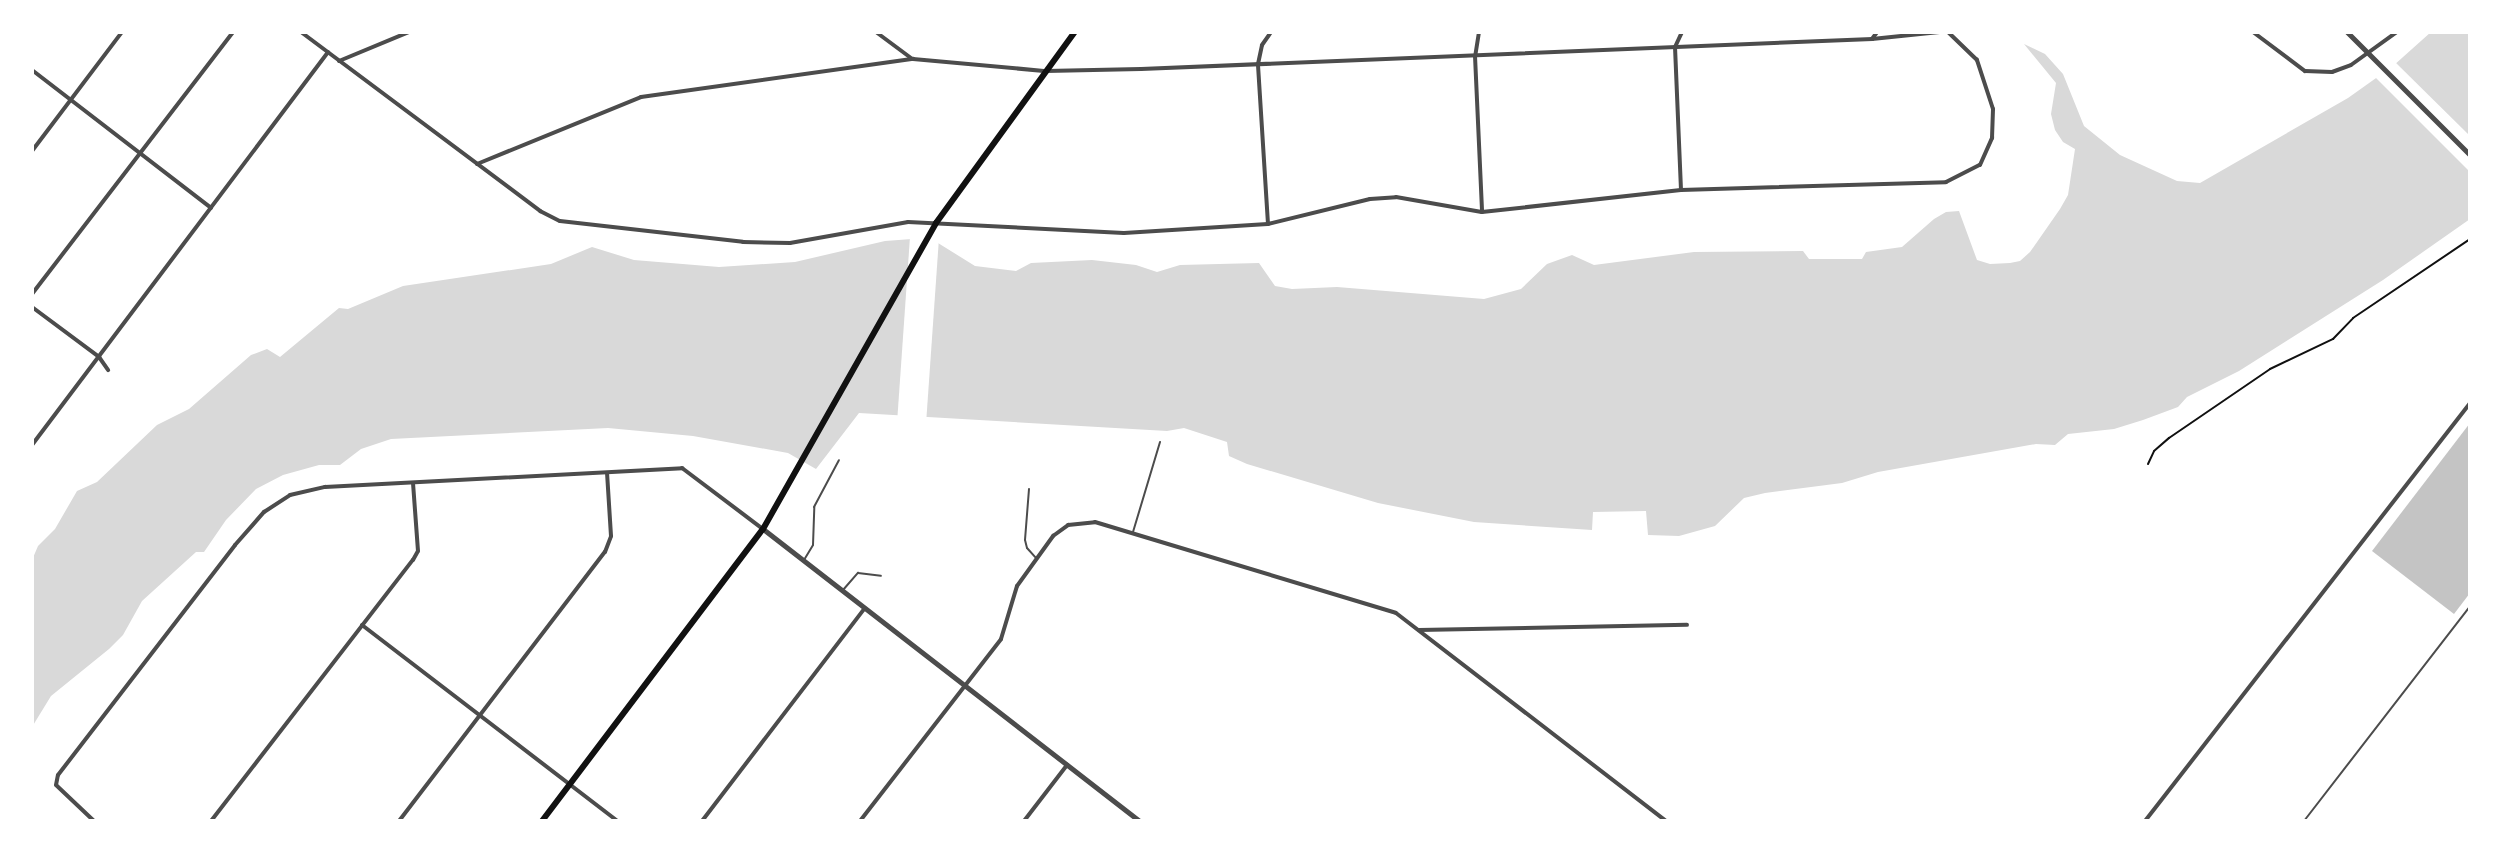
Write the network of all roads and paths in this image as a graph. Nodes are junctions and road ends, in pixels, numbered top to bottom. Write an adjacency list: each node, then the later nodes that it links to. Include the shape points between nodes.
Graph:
1 (122, 32): 25 (street)
2 (233, 32): 27 (street)
3 (301, 32): 18 (street)
4 (409, 32): 21 (street)
5 (876, 32): 20 (street)
6 (1075, 32): 24 (main road)
7 (1271, 32): 22 (street)
8 (1479, 32): 19 (street)
9 (1682, 32): 17 (street)
10 (1877, 32): 16 (street)
11 (1940, 32): 16 (street)
12 (1948, 32): 30 (street, via 1977,60 1993,109 1992,138 1980,165 1946,182)
13 (2253, 32): 15 (street, via 2305,71 2332,72)
14 (2347, 32): 28 (street)
15 (2397, 32)
16 (1872, 39): 17 (street)
17 (1675, 47): 19 (street); 30 (street)
18 (328, 52): 21 (street); 31 (street)
19 (1475, 56): 22 (street); 32 (street)
20 (913, 59): 24 (street); 29 (street, via 641,97)
21 (339, 61): 29 (street)
22 (1258, 64): 24 (street); 34 (street)
23 (32, 70): 25 (street)
24 (1046, 71): 33 (main road)
25 (71, 99): 26 (street); 27 (street)
26 (32, 151)
27 (141, 151): 31 (street); 36 (street)
28 (2470, 155)
29 (477, 164): 33 (street, via 560,221 790,243 908,222)
30 (1681, 190): 32 (street)
31 (211, 208): 38 (street)
32 (1482, 212): 34 (street, via 1396,197)
33 (936, 223): 34 (street, via 1124,233); 48 (main road)
34 (1268, 224)
35 (2470, 239): 44 (path, via 2353,318 2333,339 2245,385 2154,451)
36 (32, 294)
37 (32, 307): 38 (street)
38 (99, 357): 39 (street); 42 (street)
39 (108, 370)
40 (2470, 403): 73 (street)
41 (1160, 442): 49 (lane)
42 (32, 445)
43 (839, 460): 51 (lane, via 814,507 813,545)
44 (2148, 464)
45 (607, 473): 46 (street); 48 (street, via 682,468); 60 (street, via 611,536 605,552)
46 (413, 483): 56 (street, via 418,551); 63 (street, via 325,487 290,495 264,512 58,775 56,785)
47 (1029, 489): 50 (lane, via 1025,540)
48 (763, 529): 51 (street); 62 (main road)
49 (1133, 532): 50 (street, via 1080,522 1053,536); 58 (street, via 1377,605)
50 (1036, 558): 59 (street, via 1017,586 1001,639)
51 (804, 561): 53 (street)
52 (881, 576): 53 (lane, via 858,573)
53 (842, 591): 55 (street)
54 (2470, 606): 74 (lane)
55 (865, 608): 59 (street); 68 (street)
56 (362, 625): 60 (street); 64 (street)
57 (1687, 625): 58 (street)
58 (1419, 630): 72 (street)
59 (964, 685): 61 (street); 69 (street)
60 (479, 716): 62 (street); 65 (street)
61 (1067, 765): 70 (street); 71 (street)
62 (570, 784): 66 (main road); 67 (street)
63 (94, 821)
64 (211, 821)
65 (399, 821)
66 (542, 821)
67 (617, 821)
68 (702, 821)
69 (860, 821)
70 (1024, 821)
71 (1139, 821)
72 (1666, 821)
73 (2145, 821)
74 (2304, 821)

